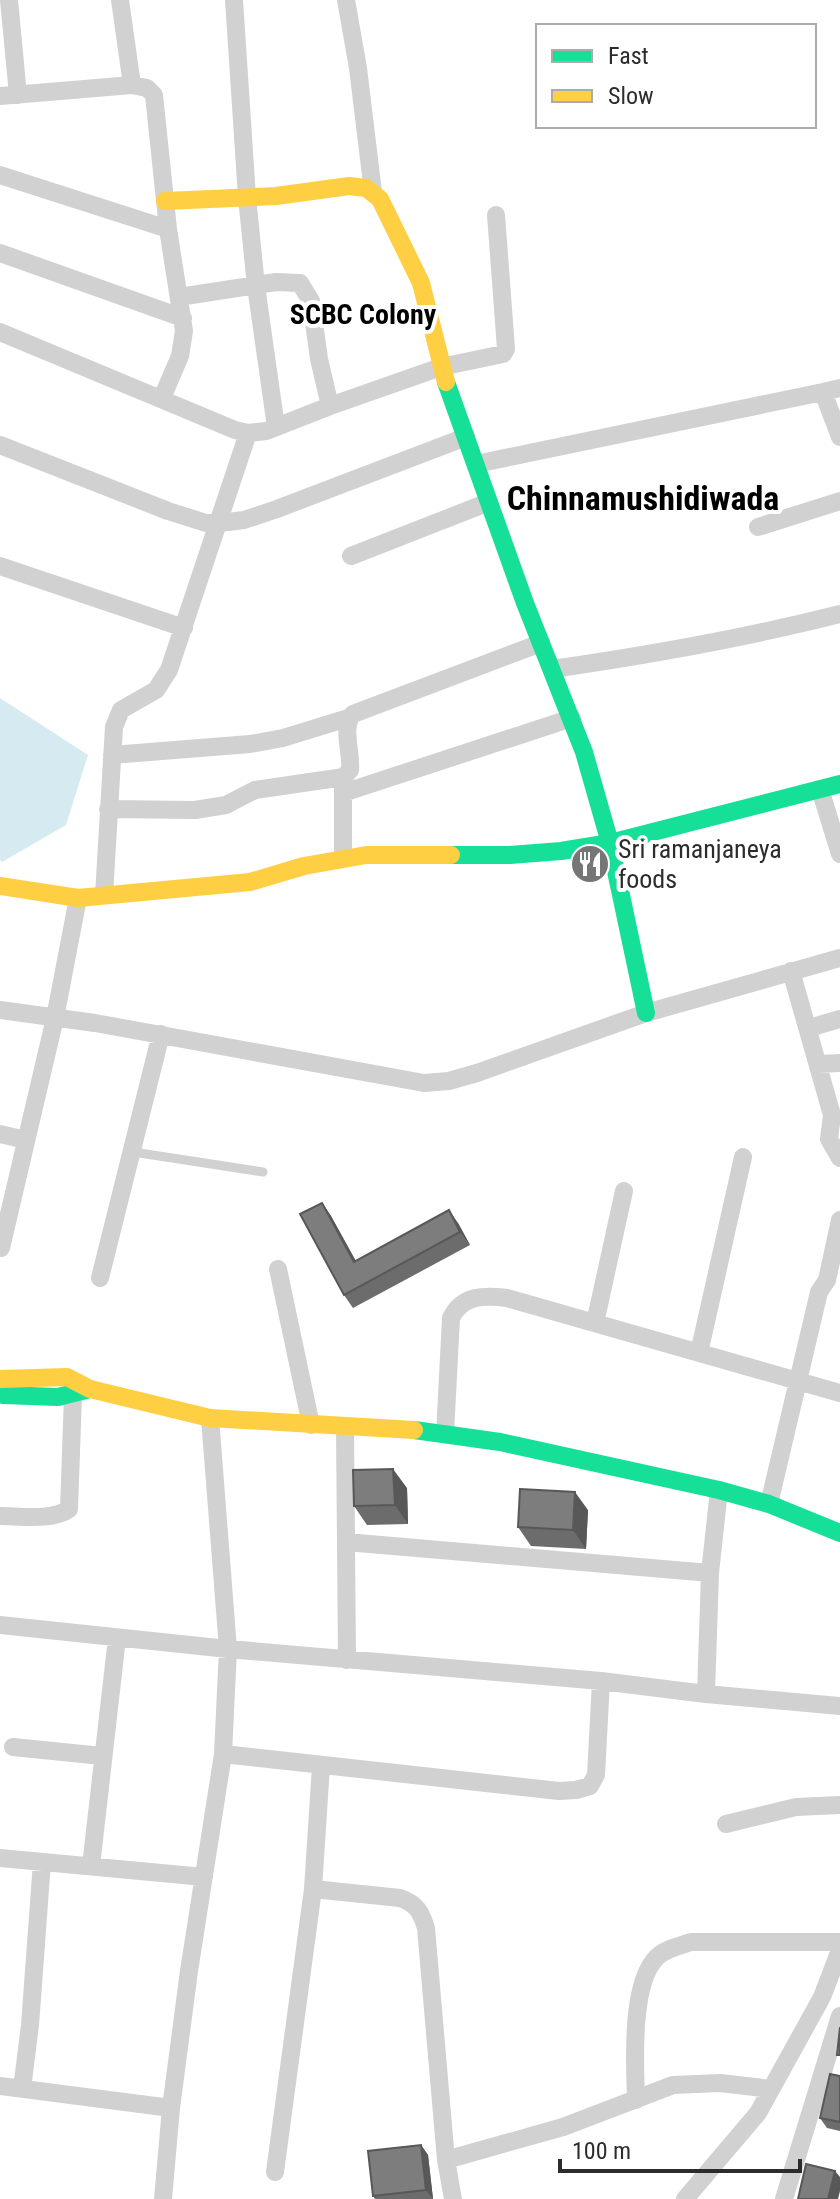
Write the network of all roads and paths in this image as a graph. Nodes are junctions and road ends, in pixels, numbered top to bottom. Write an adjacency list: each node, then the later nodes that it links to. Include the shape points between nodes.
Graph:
1 (9, 0): 6 (street)
2 (120, 0): 5 (street)
3 (234, 0): 9 (street)
4 (346, 0): 8 (street)
5 (132, 85): 6 (street); 10 (street, via 154,95)
6 (9, 96)
7 (0, 175): 12 (street)
8 (373, 192): 9 (street, via 349,186); 18 (street, via 421,283)
9 (247, 197): 10 (street); 14 (street)
10 (165, 201): 12 (street)
11 (496, 215): 18 (street, via 505,352)
12 (168, 229): 15 (street)
13 (0, 253): 16 (street)
14 (256, 286): 15 (street); 21 (street, via 300,283 308,293); 22 (street)
15 (179, 297): 16 (street)
16 (183, 318): 20 (street, via 180,356)
17 (0, 332): 20 (street)
18 (441, 367): 21 (street); 24 (street)
19 (831, 390): 25 (street); 27 (street)
20 (162, 398): 23 (street)
21 (330, 406): 22 (street)
22 (276, 427): 23 (street)
23 (248, 433): 30 (street)
24 (466, 437): 27 (street); 30 (street, via 277,509)
25 (840, 437)
26 (0, 445): 30 (street, via 168,511)
27 (476, 464): 29 (street)
28 (840, 501): 31 (street)
29 (489, 502): 32 (street); 36 (street)
30 (219, 523): 35 (street)
31 (758, 527)
32 (351, 556)
33 (0, 566): 35 (street)
34 (840, 614): 37 (street)
35 (184, 628): 40 (street, via 156,690 121,710)
36 (541, 643): 37 (street); 38 (street)
37 (552, 669): 39 (street)
38 (348, 718): 40 (street, via 250,744); 42 (street, via 351,764)
39 (572, 718): 42 (street); 45 (street)
40 (112, 755): 44 (street)
41 (840, 784): 43 (street)
42 (344, 785): 44 (street, via 255,790 226,805 195,810); 47 (street)
43 (820, 789): 45 (street); 46 (street)
44 (108, 809): 49 (street)
45 (610, 843): 47 (street, via 510,855); 54 (street)
46 (840, 854)
47 (343, 858): 49 (street, via 250,882)
48 (0, 886): 50 (street)
49 (104, 895): 50 (street)
50 (78, 898): 55 (street)
51 (840, 958): 52 (street)
52 (791, 971): 54 (street); 57 (street)
53 (0, 1010): 55 (street)
54 (646, 1013): 58 (street, via 477,1073 424,1083)
55 (55, 1018): 58 (street); 63 (street)
56 (840, 1019): 57 (street)
57 (809, 1028): 60 (street)
58 (161, 1034): 64 (street)
59 (840, 1063): 60 (street)
60 (819, 1064): 61 (street)
61 (836, 1115): 66 (street, via 829,1139)
62 (0, 1134): 63 (street)
63 (26, 1140): 70 (street)
64 (133, 1152): 67 (lane); 72 (street)
65 (743, 1157): 75 (street)
66 (840, 1158)
67 (263, 1172)
68 (624, 1191): 74 (street)
69 (840, 1220): 73 (street)
70 (1, 1248)
71 (278, 1269): 82 (street)
72 (100, 1278)
73 (834, 1282): 77 (street, via 819,1292)
74 (595, 1323): 75 (street); 84 (street, via 492,1296 457,1307 451,1318)
75 (699, 1353): 77 (street)
76 (0, 1379): 78 (street, via 67,1377)
77 (799, 1382): 79 (street); 86 (street)
78 (82, 1392): 80 (street, via 58,1397); 81 (street); 87 (street, via 70,1457 69,1509 63,1514)
79 (840, 1393)
80 (0, 1395)
81 (210, 1418): 82 (street); 93 (street)
82 (311, 1425): 83 (street)
83 (345, 1427): 84 (street); 89 (street)
84 (445, 1434): 85 (street)
85 (719, 1490): 86 (street); 90 (street)
86 (769, 1504): 88 (street)
87 (0, 1516)
88 (840, 1533)
89 (346, 1542): 90 (street); 94 (street)
90 (710, 1573): 96 (street)
91 (0, 1625): 92 (street)
92 (117, 1638): 93 (street); 100 (street)
93 (228, 1649): 94 (street); 99 (street)
94 (347, 1660): 95 (street)
95 (601, 1681): 96 (street); 101 (street, via 596,1775 590,1786 559,1791)
96 (706, 1694): 97 (street)
97 (840, 1706)
98 (13, 1747): 100 (street)
99 (223, 1754): 101 (street); 107 (street)
100 (102, 1756): 106 (street)
101 (321, 1766): 108 (street)
102 (840, 1805): 103 (street, via 796,1807)
103 (726, 1824)
104 (0, 1858): 105 (street)
105 (42, 1862): 106 (street); 114 (street)
106 (91, 1866): 107 (street)
107 (204, 1877): 117 (street)
108 (313, 1889): 118 (street, via 400,1898 421,1911); 119 (street)
109 (840, 1942): 116 (street, via 691,1942 656,1958 636,2019)
110 (840, 1950): 111 (street)
111 (831, 1998): 115 (street)
112 (840, 2016): 123 (street)
113 (0, 2086): 114 (street)
114 (22, 2089): 117 (street)
115 (771, 2089): 116 (street, via 694,2082); 122 (street, via 738,2139)
116 (636, 2100): 118 (street)
117 (171, 2108): 120 (street)
118 (446, 2160): 121 (street)
119 (275, 2172)
120 (163, 2199)
121 (453, 2199)
122 (685, 2199)
123 (784, 2199)

